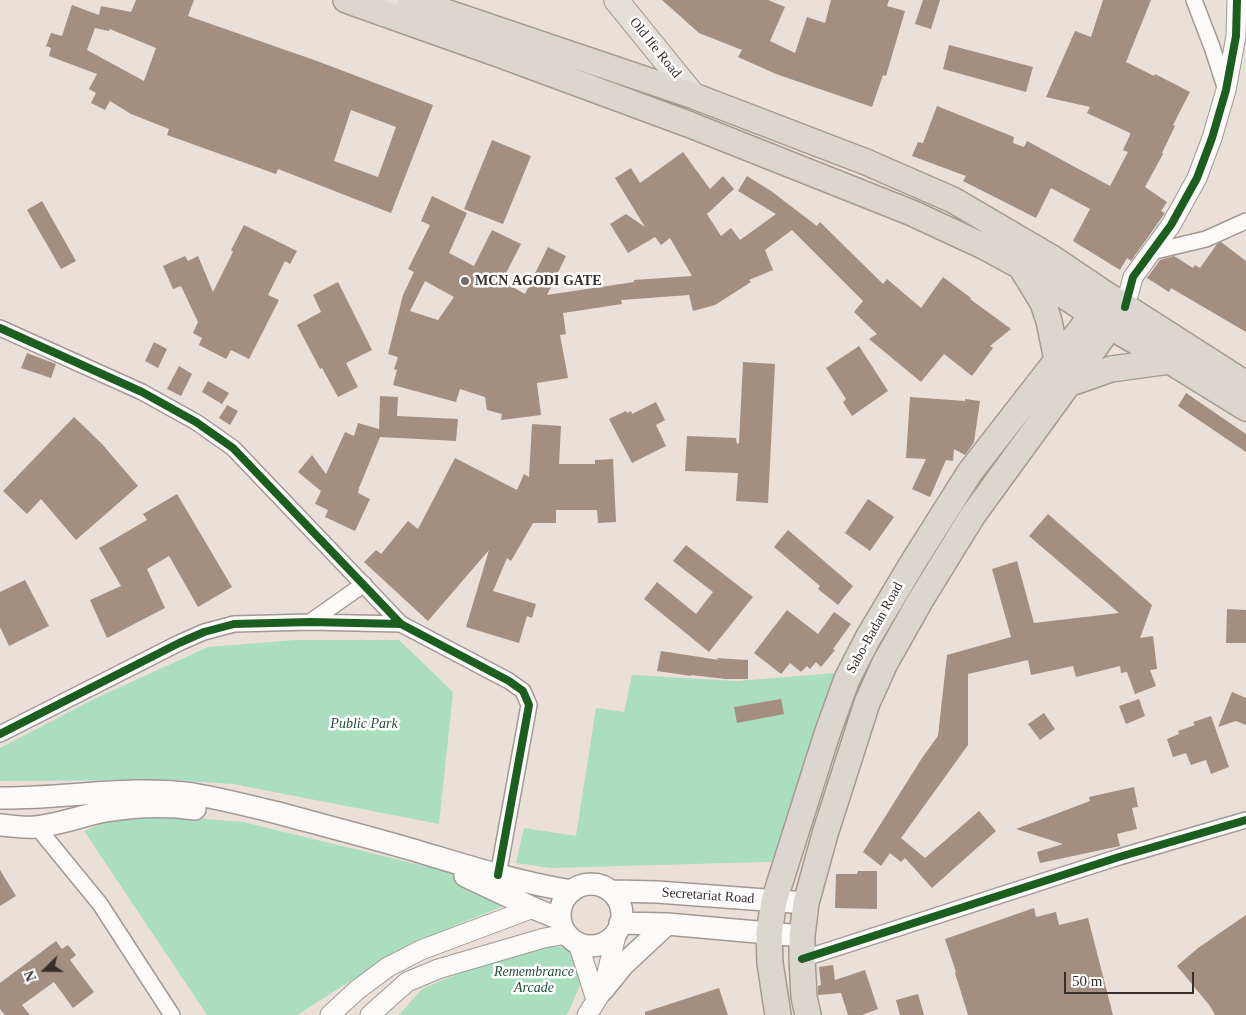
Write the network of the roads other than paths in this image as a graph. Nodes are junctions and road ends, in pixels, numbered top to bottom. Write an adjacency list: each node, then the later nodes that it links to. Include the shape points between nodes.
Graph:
1 (410, 0): 8 (highway)
2 (616, 0): 8 (main road, Old Ife Road)
3 (1194, 0): 7 (street)
4 (1237, 0): 7 (street, via 1236,36)
5 (354, 1): 6 (highway)
6 (390, 7): 11 (highway, via 511,58 698,127 912,213)
7 (1226, 90): 10 (street, via 1197,178 1171,225)
8 (694, 96): 12 (highway, via 866,162 953,200 1052,258)
9 (1246, 221): 10 (street, via 1206,239)
10 (1151, 252): 12 (street)
11 (1020, 266): 12 (highway); 14 (highway, via 1046,312)
12 (1109, 311): 14 (highway, Sabo-Badan Road); 15 (highway); 16 (highway); 17 (highway, Sabo-Badan Road)
13 (0, 328): 19 (street, via 142,392 233,448)
14 (1058, 360): 17 (highway, Sabo-Badan Road)
15 (1170, 361): 17 (highway, via 1111,369); 18 (highway)
16 (1246, 384)
17 (1054, 390): 30 (highway, Sabo-Badan Road, via 970,472 864,646 847,679 827,734); 31 (highway, Sabo-Badan Road, via 973,515 885,663 867,703)
18 (1246, 408)
19 (364, 584): 20 (street); 21 (street)
20 (310, 622): 21 (street); 22 (street, via 234,624 204,632)
21 (401, 624): 27 (street, via 524,691 529,704)
22 (0, 734)
23 (0, 798): 27 (main road, via 166,791 193,794 367,836)
24 (1246, 820): 37 (street)
25 (0, 825): 26 (main road)
26 (37, 827): 32 (main road, via 107,811 150,806 218,812 462,875); 39 (street, via 100,904)
27 (498, 875): 28 (main road)
28 (572, 891): 29 (main road, via 587,884); 35 (main road, via 564,899 561,909)
29 (611, 891): 30 (main road, Secretariat Road); 34 (main road, via 622,914)
30 (774, 900): 31 (main road, Secretariat Road); 36 (highway, Sabo-Badan Road)
31 (806, 903): 37 (highway, Sabo-Badan Road)
32 (533, 908): 35 (main road); 40 (street, via 421,950 388,967)
33 (667, 924): 34 (main road); 36 (main road); 38 (main road, via 623,965)
34 (619, 927): 35 (main road, via 604,943 587,946); 38 (street)
35 (569, 932): 38 (street); 41 (street, via 438,968 407,982)
36 (769, 933): 37 (main road); 42 (highway, Sabo-Badan Road, via 773,996)
37 (802, 947): 43 (highway, Sabo-Badan Road)
38 (595, 1002)
39 (172, 1015)
40 (330, 1015)
41 (370, 1015)
42 (778, 1015)
43 (808, 1015)

